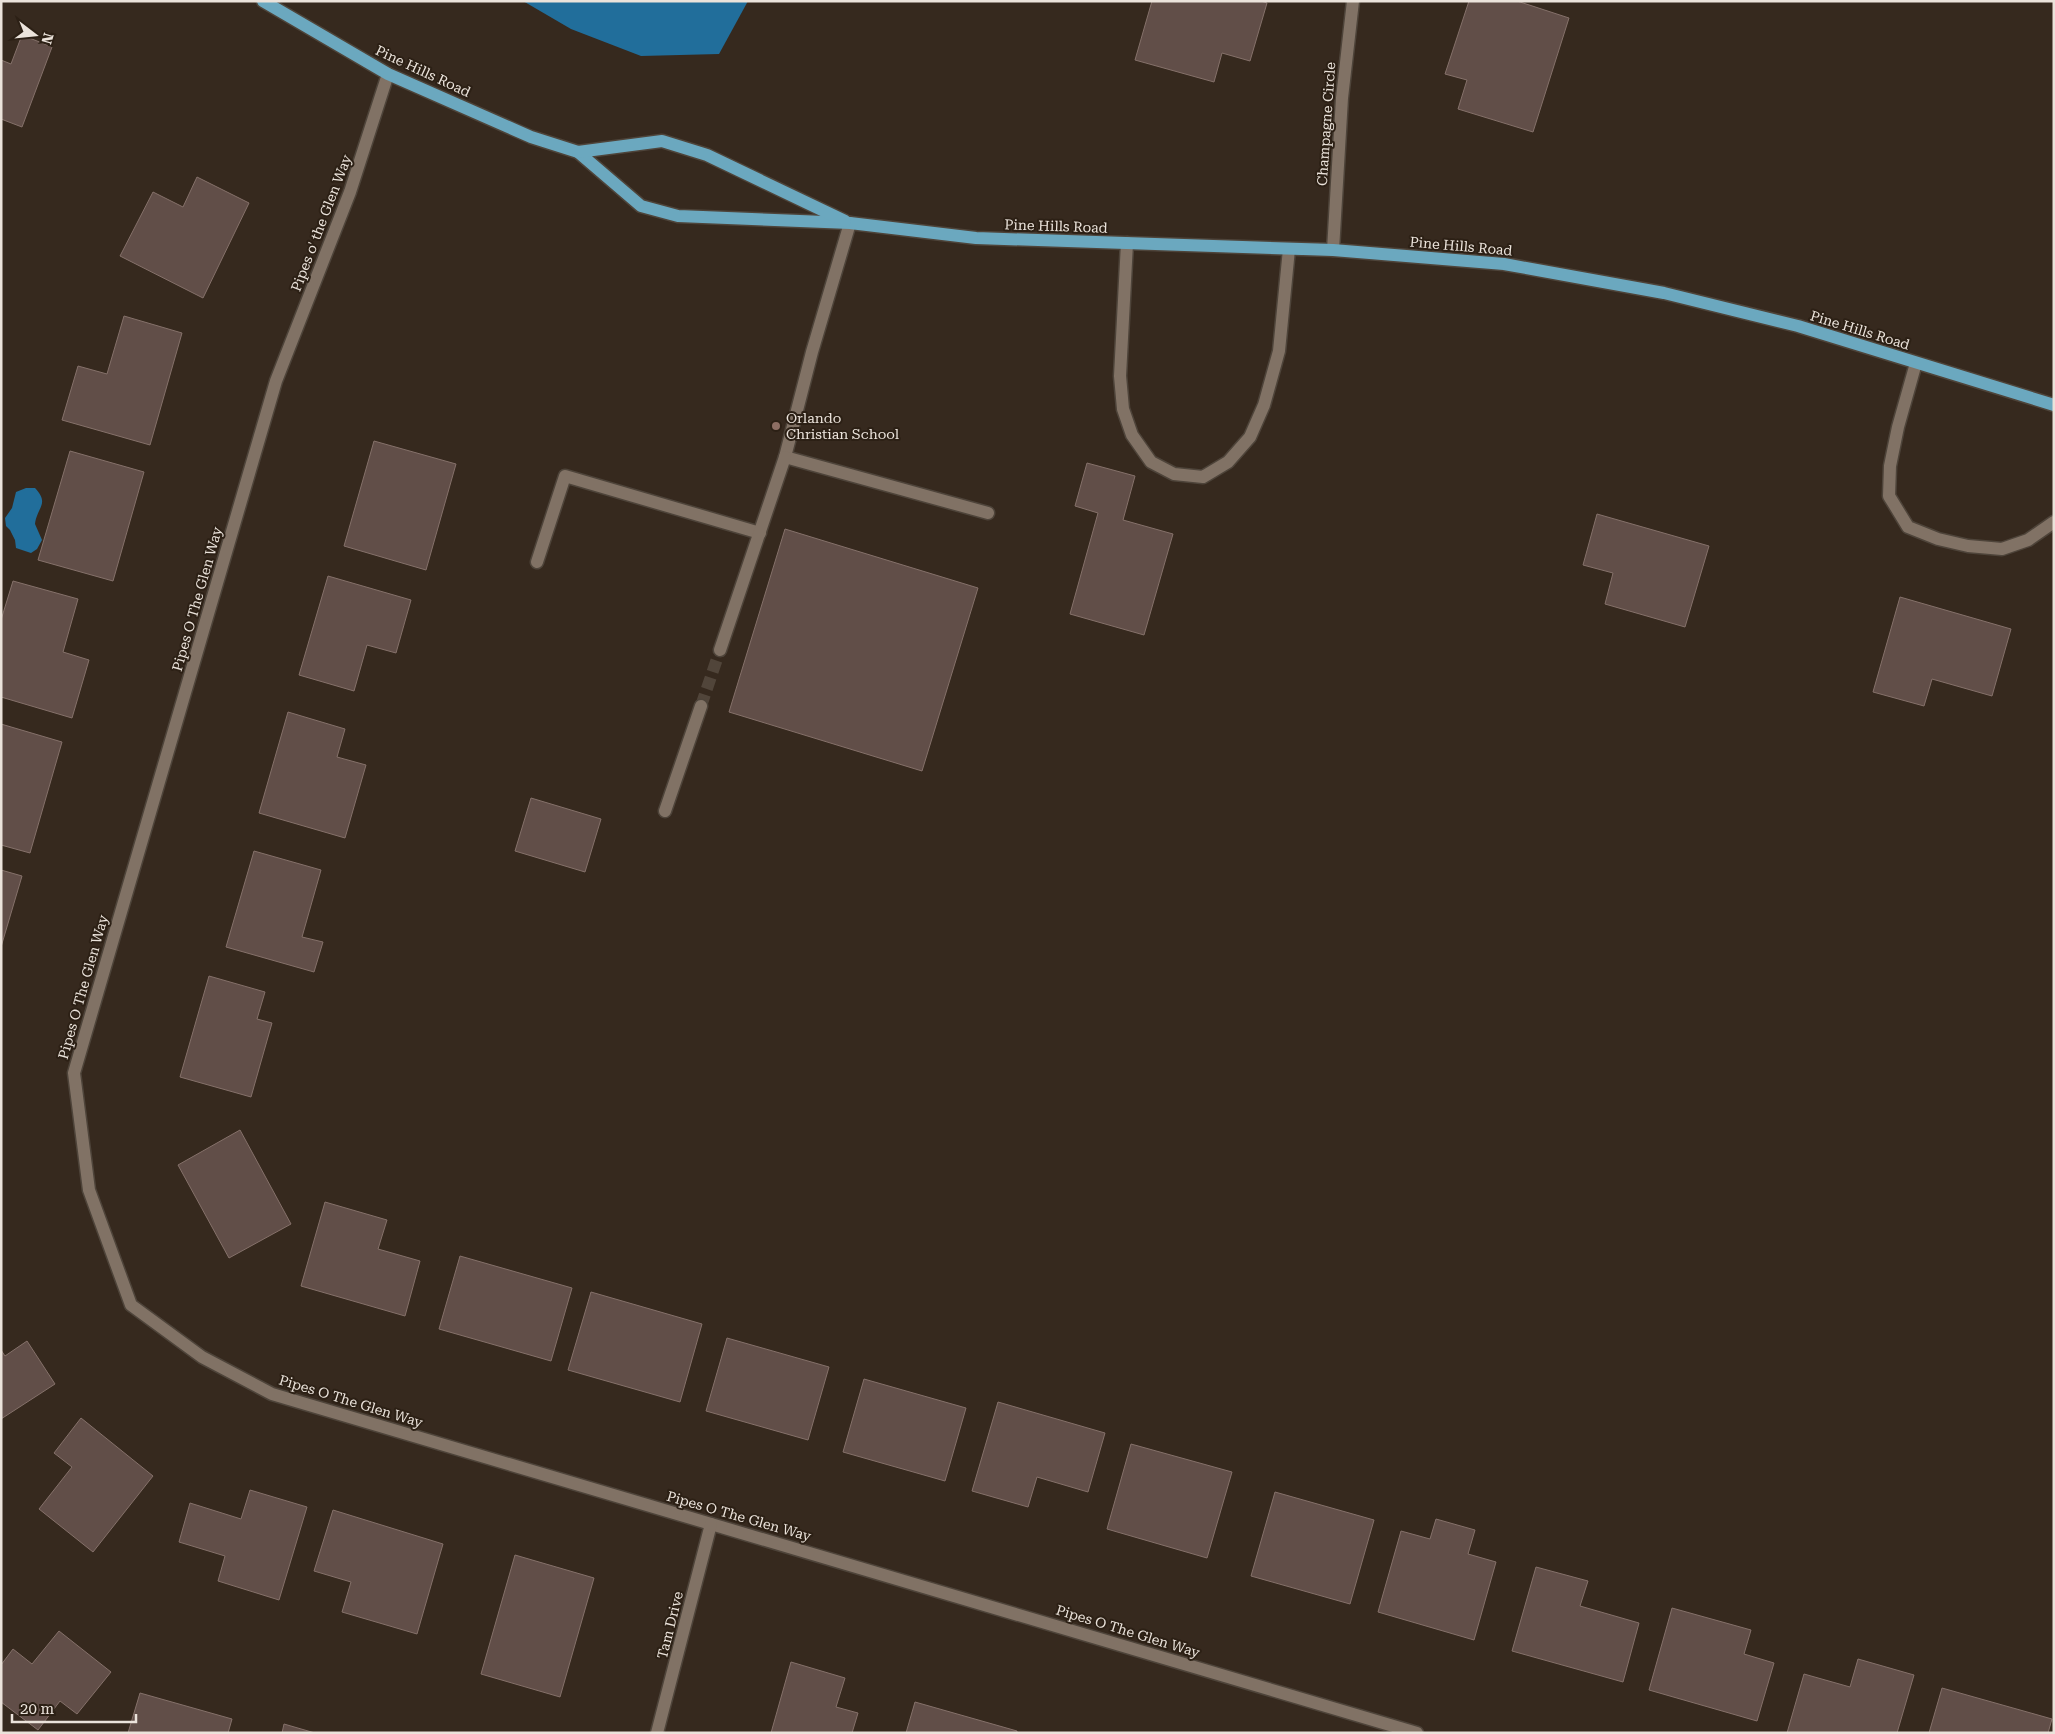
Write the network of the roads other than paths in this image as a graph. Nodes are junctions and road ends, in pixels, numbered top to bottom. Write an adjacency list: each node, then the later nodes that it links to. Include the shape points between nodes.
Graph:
1 (263, 1): 3 (main road, Pine Hills Road)
2 (1353, 1): 8 (street, Champagne Circle, via 1342,98)
3 (388, 74): 4 (main road, Pine Hills Road, via 532,137); 10 (street, Pipes o' the Glen Way, via 350,192)
4 (578, 152): 5 (main road, Pine Hills Road, via 662,141 707,155); 5 (main road, Pine Hills Road, via 641,206 678,216)
5 (850, 223): 6 (main road, Pine Hills Road, via 976,238); 12 (street)
6 (1127, 243): 7 (main road, Pine Hills Road); 7 (street, via 1120,376 1122,409 1132,435 1151,462 1174,474 1203,477 1228,462 1250,437 1264,405 1278,351)
7 (1289, 249): 8 (main road, Pine Hills Road)
8 (1333, 250): 9 (main road, Pine Hills Road, via 1504,264 1664,293 1798,326)
9 (1916, 363): 11 (main road, Pine Hills Road); 14 (street, via 1890,466 1889,496 1908,527 1945,541 2002,549 2028,540)
10 (276, 381): 20 (street, Pipes O The Glen Way, via 74,1073 89,1190 131,1305 202,1357 272,1394)
11 (2054, 405)
12 (785, 456): 13 (street); 15 (street)
13 (988, 513)
14 (2054, 522)
15 (760, 533): 16 (street, via 565,476); 17 (street)
16 (537, 562)
17 (720, 650)
18 (701, 706): 19 (street)
19 (665, 810)
20 (711, 1524): 21 (street, Tam Drive); 22 (street, Pipes O The Glen Way)
21 (657, 1733)
22 (1417, 1733)

